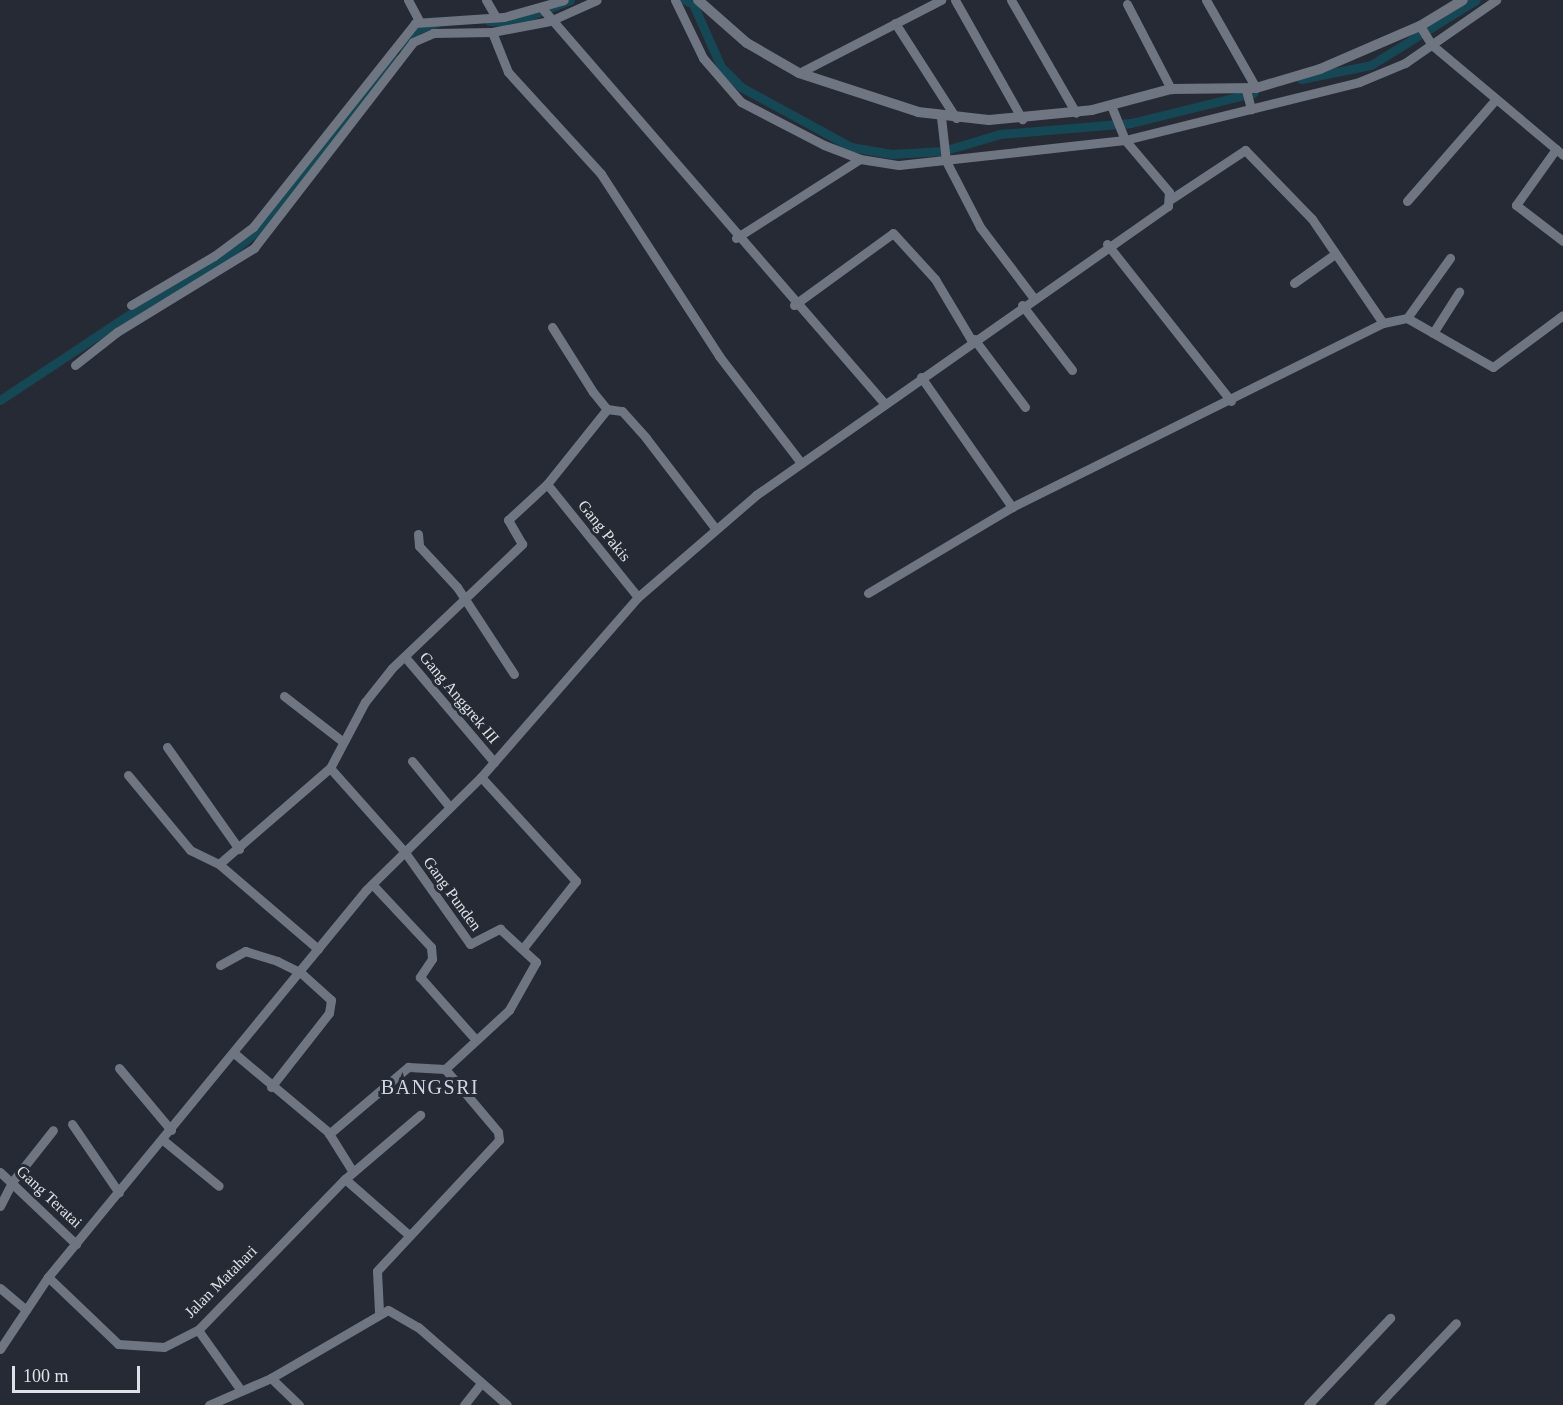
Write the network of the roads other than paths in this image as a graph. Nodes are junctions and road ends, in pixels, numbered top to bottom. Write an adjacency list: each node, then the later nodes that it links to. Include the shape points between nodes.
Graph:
1 (408, 0): 16 (street)
2 (486, 0): 15 (street)
3 (564, 0): 14 (street)
4 (597, 0): 14 (street)
5 (675, 0): 34 (street, via 703,58 741,102)
6 (698, 0): 21 (street, via 747,43)
7 (941, 0): 17 (street)
8 (955, 0): 30 (street)
9 (1011, 0): 27 (street)
10 (1206, 0): 23 (street)
11 (1463, 0): 18 (street)
12 (1496, 0): 20 (street)
13 (1127, 4): 22 (street)
14 (545, 13): 15 (street); 19 (street); 37 (street)
15 (496, 17): 16 (street)
16 (419, 21): 45 (street, via 252,227 214,256)
17 (895, 23): 21 (street); 29 (street)
18 (1421, 28): 20 (street); 23 (street, via 1320,69)
19 (492, 32): 54 (street, via 434,33 413,42 254,248 117,332); 61 (street, via 508,72 601,174 719,356)
20 (1431, 44): 24 (street); 25 (street, via 1386,74)
21 (799, 73): 28 (street)
22 (1171, 89): 23 (street); 26 (street)
23 (1253, 90): 25 (street)
24 (1496, 99): 32 (street); 36 (street)
25 (1255, 106): 31 (street)
26 (1112, 107): 27 (street); 31 (street)
27 (1076, 113): 30 (street)
28 (941, 117): 29 (street); 33 (street)
29 (956, 118): 30 (street)
30 (1022, 119)
31 (1124, 137): 33 (street); 35 (street)
32 (1559, 152): 38 (street, via 1516,205)
33 (945, 154): 34 (street, via 899,165); 44 (street, via 980,227)
34 (860, 159): 37 (street)
35 (1171, 199): 39 (street); 40 (street, via 1245,150 1312,219)
36 (1407, 201)
37 (736, 238): 46 (street)
38 (1563, 242)
39 (1107, 244): 44 (street); 57 (street)
40 (1335, 254): 42 (street); 50 (street)
41 (1450, 258): 49 (street)
42 (1294, 283)
43 (1460, 292): 52 (street)
44 (1033, 297): 47 (street)
45 (131, 305)
46 (794, 305): 53 (street, via 893,233 935,279); 58 (street)
47 (1022, 305): 53 (street); 55 (street)
48 (1563, 315): 52 (street, via 1493,367)
49 (1407, 318): 50 (street); 52 (street)
50 (1383, 323): 57 (street)
51 (552, 327): 60 (street)
52 (1433, 333)
53 (973, 340): 56 (street); 59 (street)
54 (75, 365)
55 (1072, 370)
56 (921, 376): 58 (street); 63 (street)
57 (1231, 401): 63 (street)
58 (884, 403): 61 (street)
59 (1025, 407)
60 (608, 409): 62 (street); 64 (street, via 622,411)
61 (801, 463): 64 (street)
62 (547, 484): 67 (street, Gang Pakis); 68 (street, via 508,520 522,544)
63 (1011, 507): 66 (street)
64 (715, 528): 67 (street)
65 (418, 534): 68 (street, via 419,546)
66 (868, 593)
67 (638, 597): 74 (street)
68 (466, 601): 69 (street); 70 (street)
69 (405, 657): 72 (street, via 365,702); 74 (street, Gang Anggrek III)
70 (514, 674)
71 (284, 696): 72 (street)
72 (342, 741): 76 (street)
73 (166, 747): 80 (street)
74 (492, 760): 78 (street)
75 (412, 761): 79 (street)
76 (330, 768): 80 (street); 81 (street)
77 (129, 775): 82 (street, via 190,850)
78 (481, 777): 79 (street); 84 (street, via 576,881)
79 (449, 806): 81 (street)
80 (239, 849): 82 (street)
81 (404, 851): 83 (street); 84 (street, Gang Punden, via 470,944 500,929)
82 (219, 864): 85 (street)
83 (372, 884): 85 (street); 88 (street, via 431,947 432,959 420,977)
84 (523, 948): 88 (street, Gang Punden, via 536,962 509,1010)
85 (318, 949): 87 (street)
86 (220, 965): 87 (street, via 245,951)
87 (300, 972): 89 (street); 92 (street, via 332,1006)
88 (475, 1039): 91 (street)
89 (234, 1053): 92 (street); 96 (street)
90 (119, 1068): 96 (street)
91 (445, 1069): 97 (street, via 408,1067); 106 (street, via 498,1132 499,1140)
92 (271, 1087): 97 (street)
93 (420, 1115): 100 (street, Jalan Matahari)
94 (72, 1124): 104 (street)
95 (54, 1130): 102 (street)
96 (171, 1130): 98 (street)
97 (329, 1134): 100 (street)
98 (164, 1140): 103 (street); 104 (street)
99 (0, 1172): 102 (street, Gang Teratai)
100 (353, 1172): 101 (street, Jalan Matahari)
101 (345, 1179): 106 (street); 114 (street, Jalan Matahari)
102 (12, 1182): 105 (street); 107 (street, Gang Teratai)
103 (219, 1186)
104 (119, 1193): 107 (street)
105 (0, 1206)
106 (410, 1236): 111 (street, via 375,1277)
107 (76, 1244): 108 (street)
108 (48, 1277): 110 (street); 114 (street, Jalan Matahari, via 118,1344 164,1347)
109 (0, 1288): 110 (street)
110 (26, 1310): 115 (street)
111 (379, 1312): 116 (street); 117 (street, via 397,1312)
112 (1390, 1318): 123 (street)
113 (1456, 1323): 124 (street)
114 (198, 1330): 118 (street)
115 (0, 1349)
116 (271, 1378): 118 (street); 120 (street)
117 (480, 1383): 121 (street); 122 (street)
118 (240, 1389): 119 (street)
119 (208, 1405)
120 (299, 1405)
121 (464, 1405)
122 (507, 1405)
123 (1308, 1405)
124 (1378, 1405)

